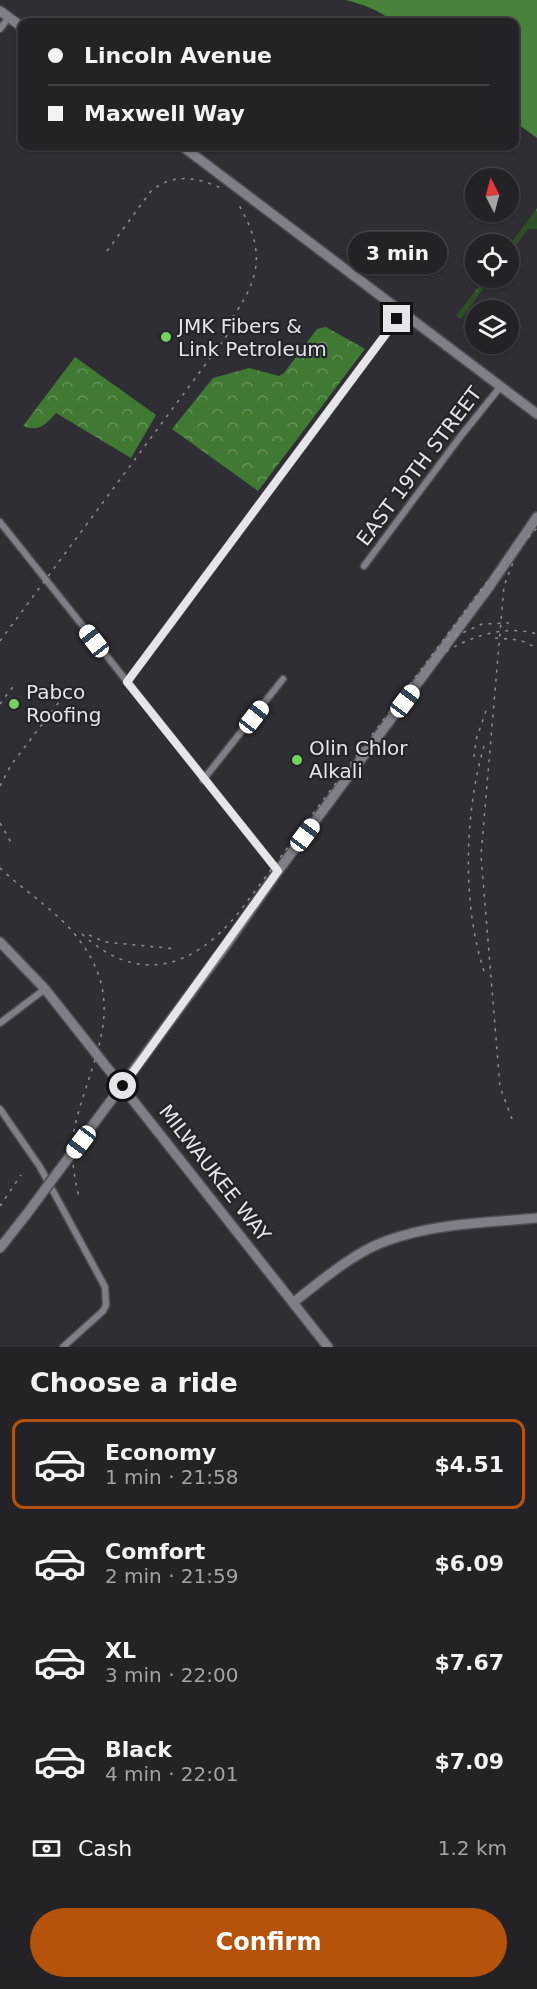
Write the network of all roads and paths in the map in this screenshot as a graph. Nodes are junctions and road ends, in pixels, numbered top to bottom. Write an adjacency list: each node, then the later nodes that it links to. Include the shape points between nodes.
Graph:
1 (0, 11): 2 (street)
2 (9, 17): 3 (street); 4 (street)
3 (18, 24)
4 (0, 29)
5 (187, 150): 6 (street)
6 (403, 311): 7 (street); 13 (street)
7 (501, 386): 8 (street); 11 (street, EAST 19TH STREET)
8 (537, 414)
9 (537, 517): 15 (street)
10 (0, 522): 13 (street)
11 (364, 566)
12 (284, 679): 14 (street)
13 (127, 682): 14 (street)
14 (203, 780): 15 (street)
15 (278, 871): 21 (street, bridge)
16 (0, 942): 17 (street, MILWAUKEE WAY)
17 (45, 988): 18 (street); 22 (street, MILWAUKEE WAY)
18 (0, 1023)
19 (0, 1109): 23 (street, via 40,1167 105,1287 103,1311)
20 (537, 1218): 22 (street, via 436,1227 384,1241 340,1267)
21 (0, 1248)
22 (294, 1302): 24 (street, MILWAUKEE WAY)
23 (63, 1347)
24 (328, 1347)

